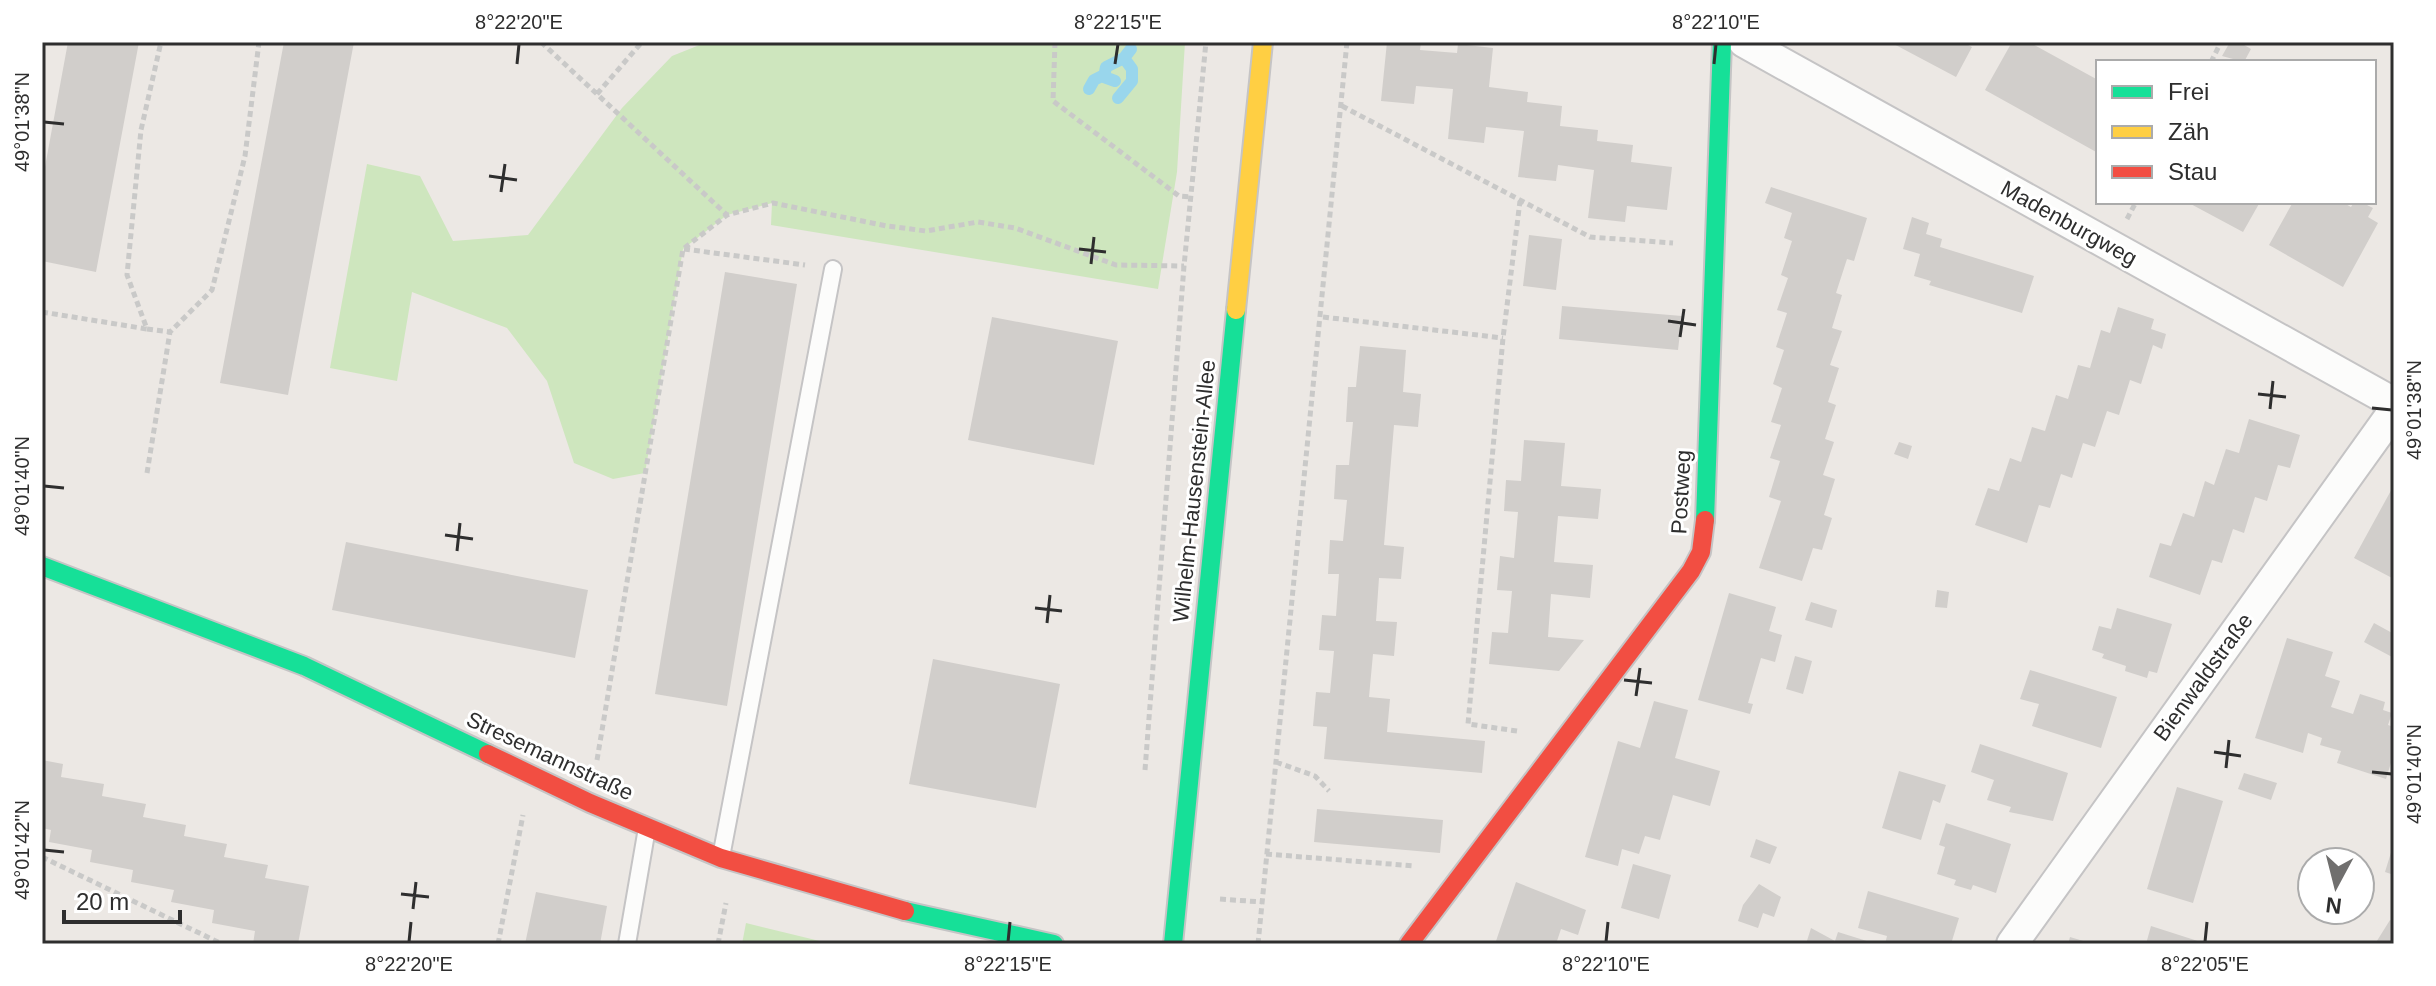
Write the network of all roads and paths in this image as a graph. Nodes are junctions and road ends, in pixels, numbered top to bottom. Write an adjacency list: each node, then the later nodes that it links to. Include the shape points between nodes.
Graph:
1 (161, 42): 24 (path, via 141,130 127,275)
2 (259, 42): 25 (path, via 245,156 212,290)
3 (541, 42): 13 (path)
4 (642, 42): 13 (path)
5 (1055, 42): 15 (path, via 1053,101 1179,196)
6 (1206, 42): 15 (path)
7 (1263, 42): 46 (street, Wilhelm-Hausenstein-Allee)
8 (1347, 42): 14 (path)
9 (1722, 42): 18 (street, Postweg)
10 (1744, 42): 27 (street, Madenburgweg)
11 (2221, 42): 12 (path)
12 (2212, 60)
13 (597, 94): 17 (path)
14 (1342, 106): 16 (path); 23 (path)
15 (1191, 197): 20 (path)
16 (1520, 201): 18 (path, via 1604,241); 26 (path)
17 (727, 215): 19 (path); 20 (path, via 773,203 926,231 978,222 1015,228 1116,265)
18 (1714, 244): 31 (street, Postweg, via 1701,552)
19 (683, 249): 21 (path); 36 (path)
20 (1184, 266): 34 (path)
21 (833, 269): 40 (lane)
22 (42, 312): 24 (path)
23 (1323, 317): 26 (path); 32 (path)
24 (147, 329): 25 (path)
25 (170, 332): 29 (path)
26 (1503, 338): 31 (path, via 1468,724)
27 (2394, 403)
28 (2394, 411): 49 (street, Bienwaldstraße)
29 (147, 473)
30 (42, 566): 33 (street, Stresemannstraße, via 304,666)
31 (1562, 737): 41 (street, Postweg)
32 (1276, 762): 35 (path, via 1315,776); 38 (path)
33 (532, 776): 36 (street, Stresemannstraße); 43 (path)
34 (1144, 784)
35 (1329, 791)
36 (590, 803): 37 (street, Stresemannstraße)
37 (648, 827): 40 (street, Stresemannstraße); 44 (lane)
38 (1266, 854): 41 (path); 47 (path)
39 (42, 857): 42 (path)
40 (721, 858): 45 (street, Stresemannstraße, via 934,919)
41 (1463, 870): 48 (street, Postweg)
42 (222, 944)
43 (498, 944)
44 (627, 944)
45 (1054, 944)
46 (1173, 944)
47 (1258, 944)
48 (1409, 944)
49 (2012, 944)

